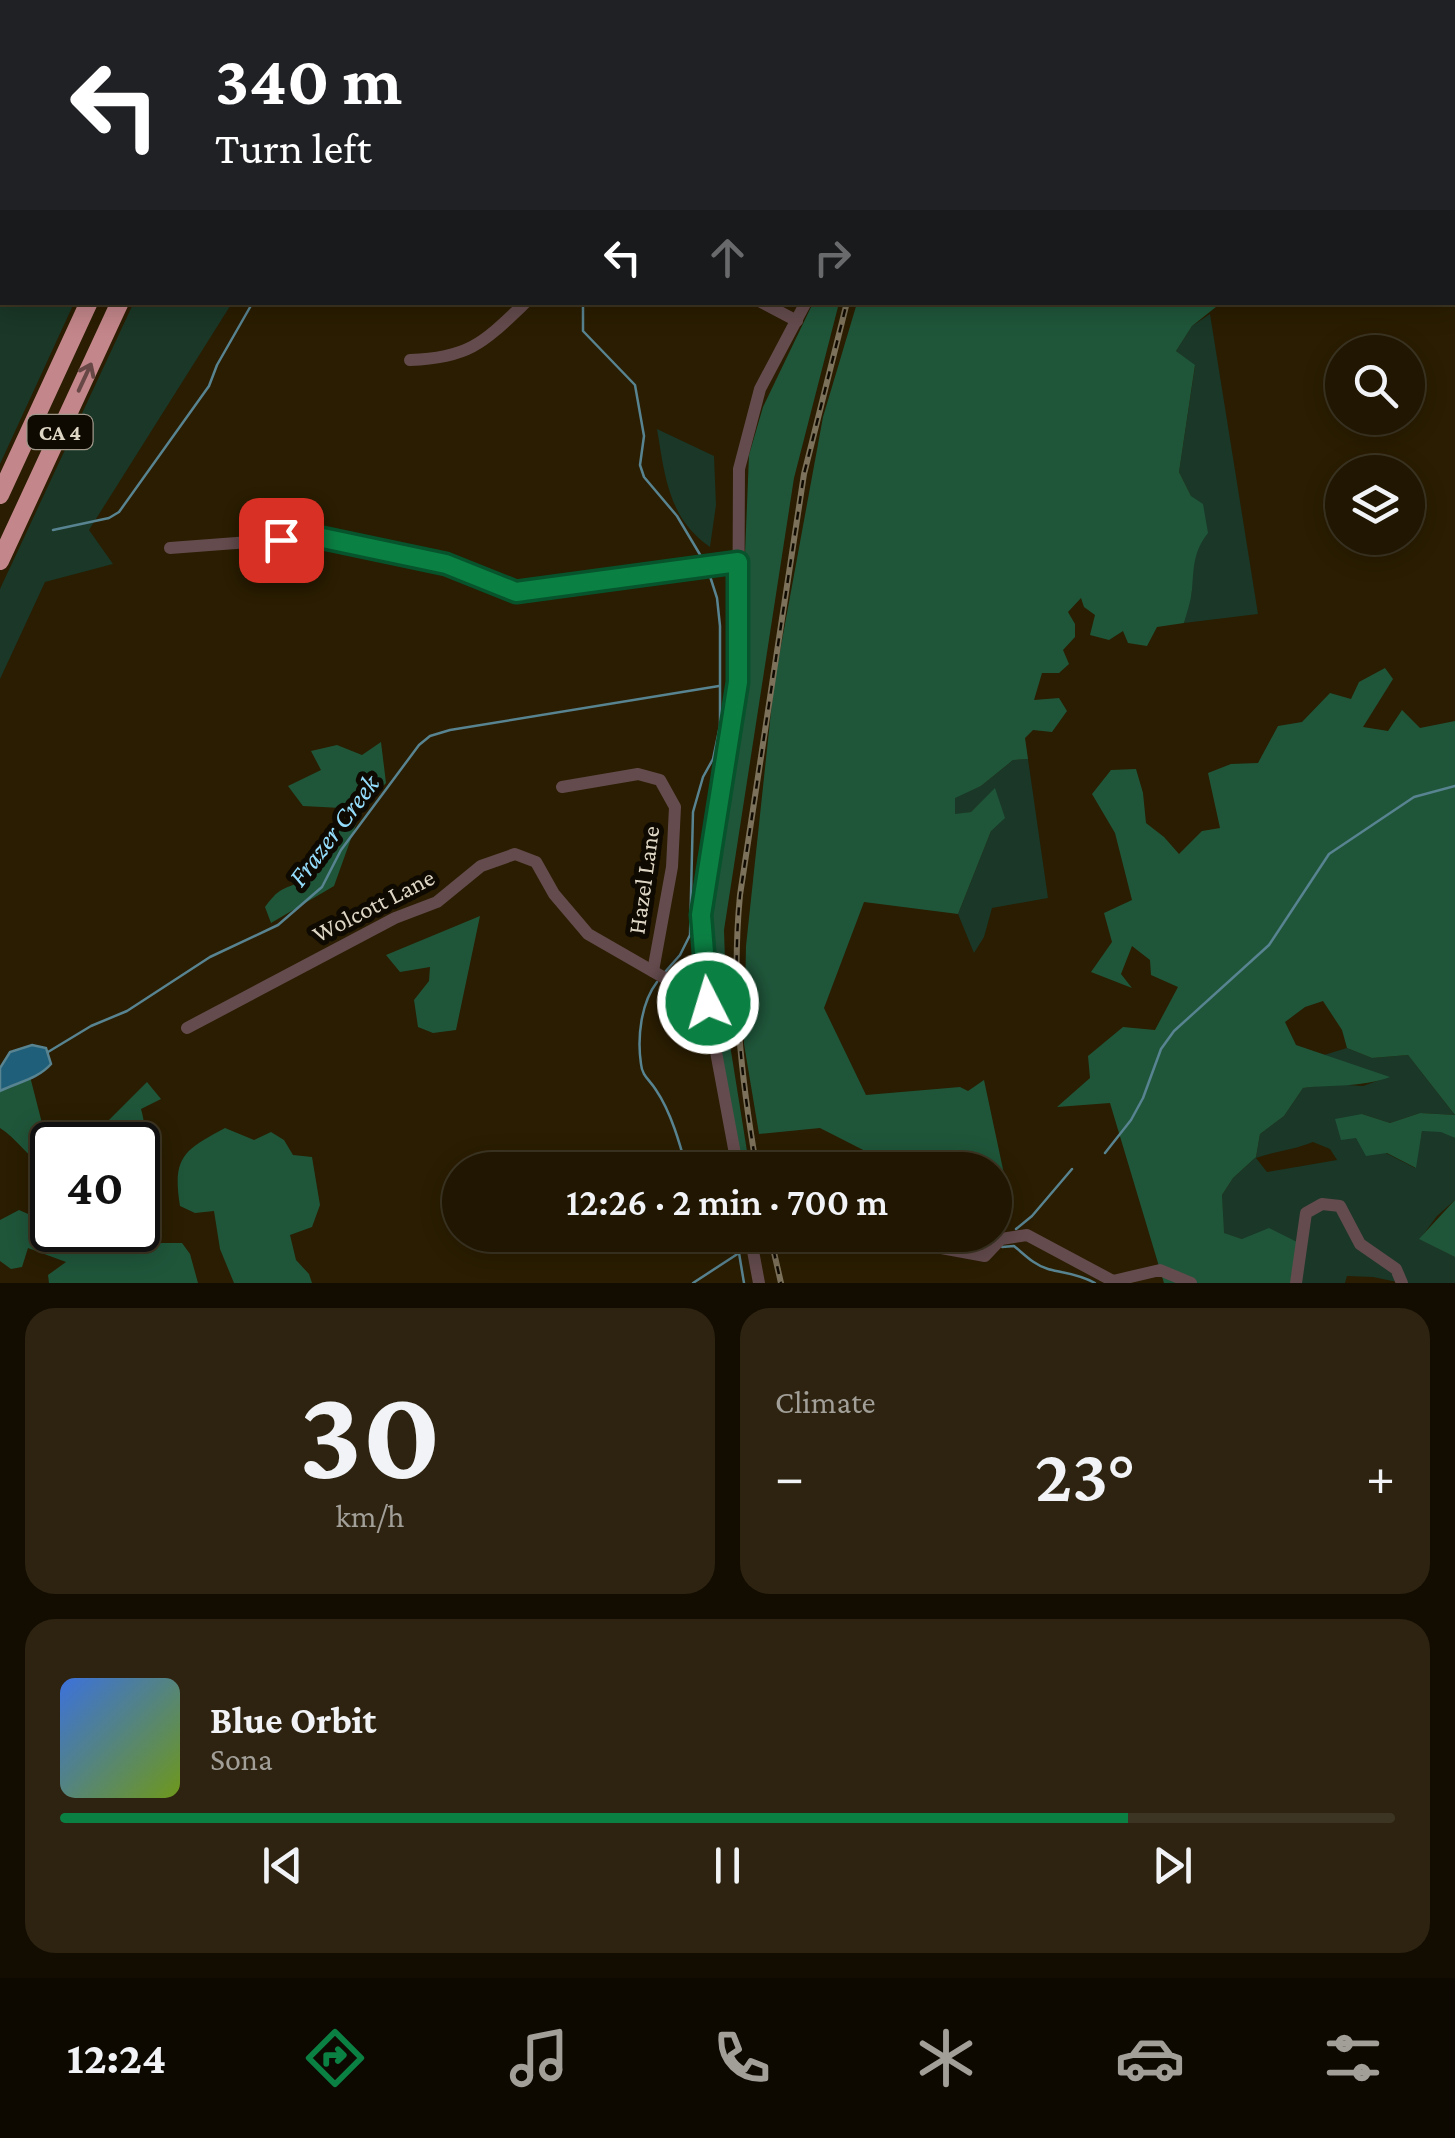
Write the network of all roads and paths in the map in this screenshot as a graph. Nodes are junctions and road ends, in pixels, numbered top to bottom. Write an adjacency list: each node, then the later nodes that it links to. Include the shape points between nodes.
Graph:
1 (88, 305): 8 (highway, CA 4)
2 (119, 305): 10 (highway, CA 4, one-way to 2)
3 (523, 305): 7 (street, via 482,344 446,359)
4 (767, 305): 6 (street)
5 (805, 305): 6 (street)
6 (797, 321): 11 (street, via 760,389 739,468)
7 (410, 360)
8 (0, 495)
9 (170, 548): 11 (street, via 318,537 446,564 516,592)
10 (0, 561)
11 (738, 562): 14 (street, via 738,682 701,915)
12 (562, 786): 13 (street, Hazel Lane, via 638,774 660,780 675,806)
13 (653, 971): 14 (street, Wolcott Lane); 15 (street, Wolcott Lane, via 588,934 536,862 514,854 481,866 437,902)
14 (708, 1003): 16 (street)
15 (187, 1028)
16 (735, 1152)
17 (1012, 1237): 22 (street, via 1028,1235 1113,1280 1160,1270)
18 (753, 1252): 21 (street)
19 (963, 1252): 20 (street)
20 (989, 1252)
21 (759, 1283)
22 (1191, 1283)
23 (1296, 1283): 24 (street, via 1306,1213 1322,1204 1340,1206 1360,1244 1396,1269)
24 (1402, 1283)

